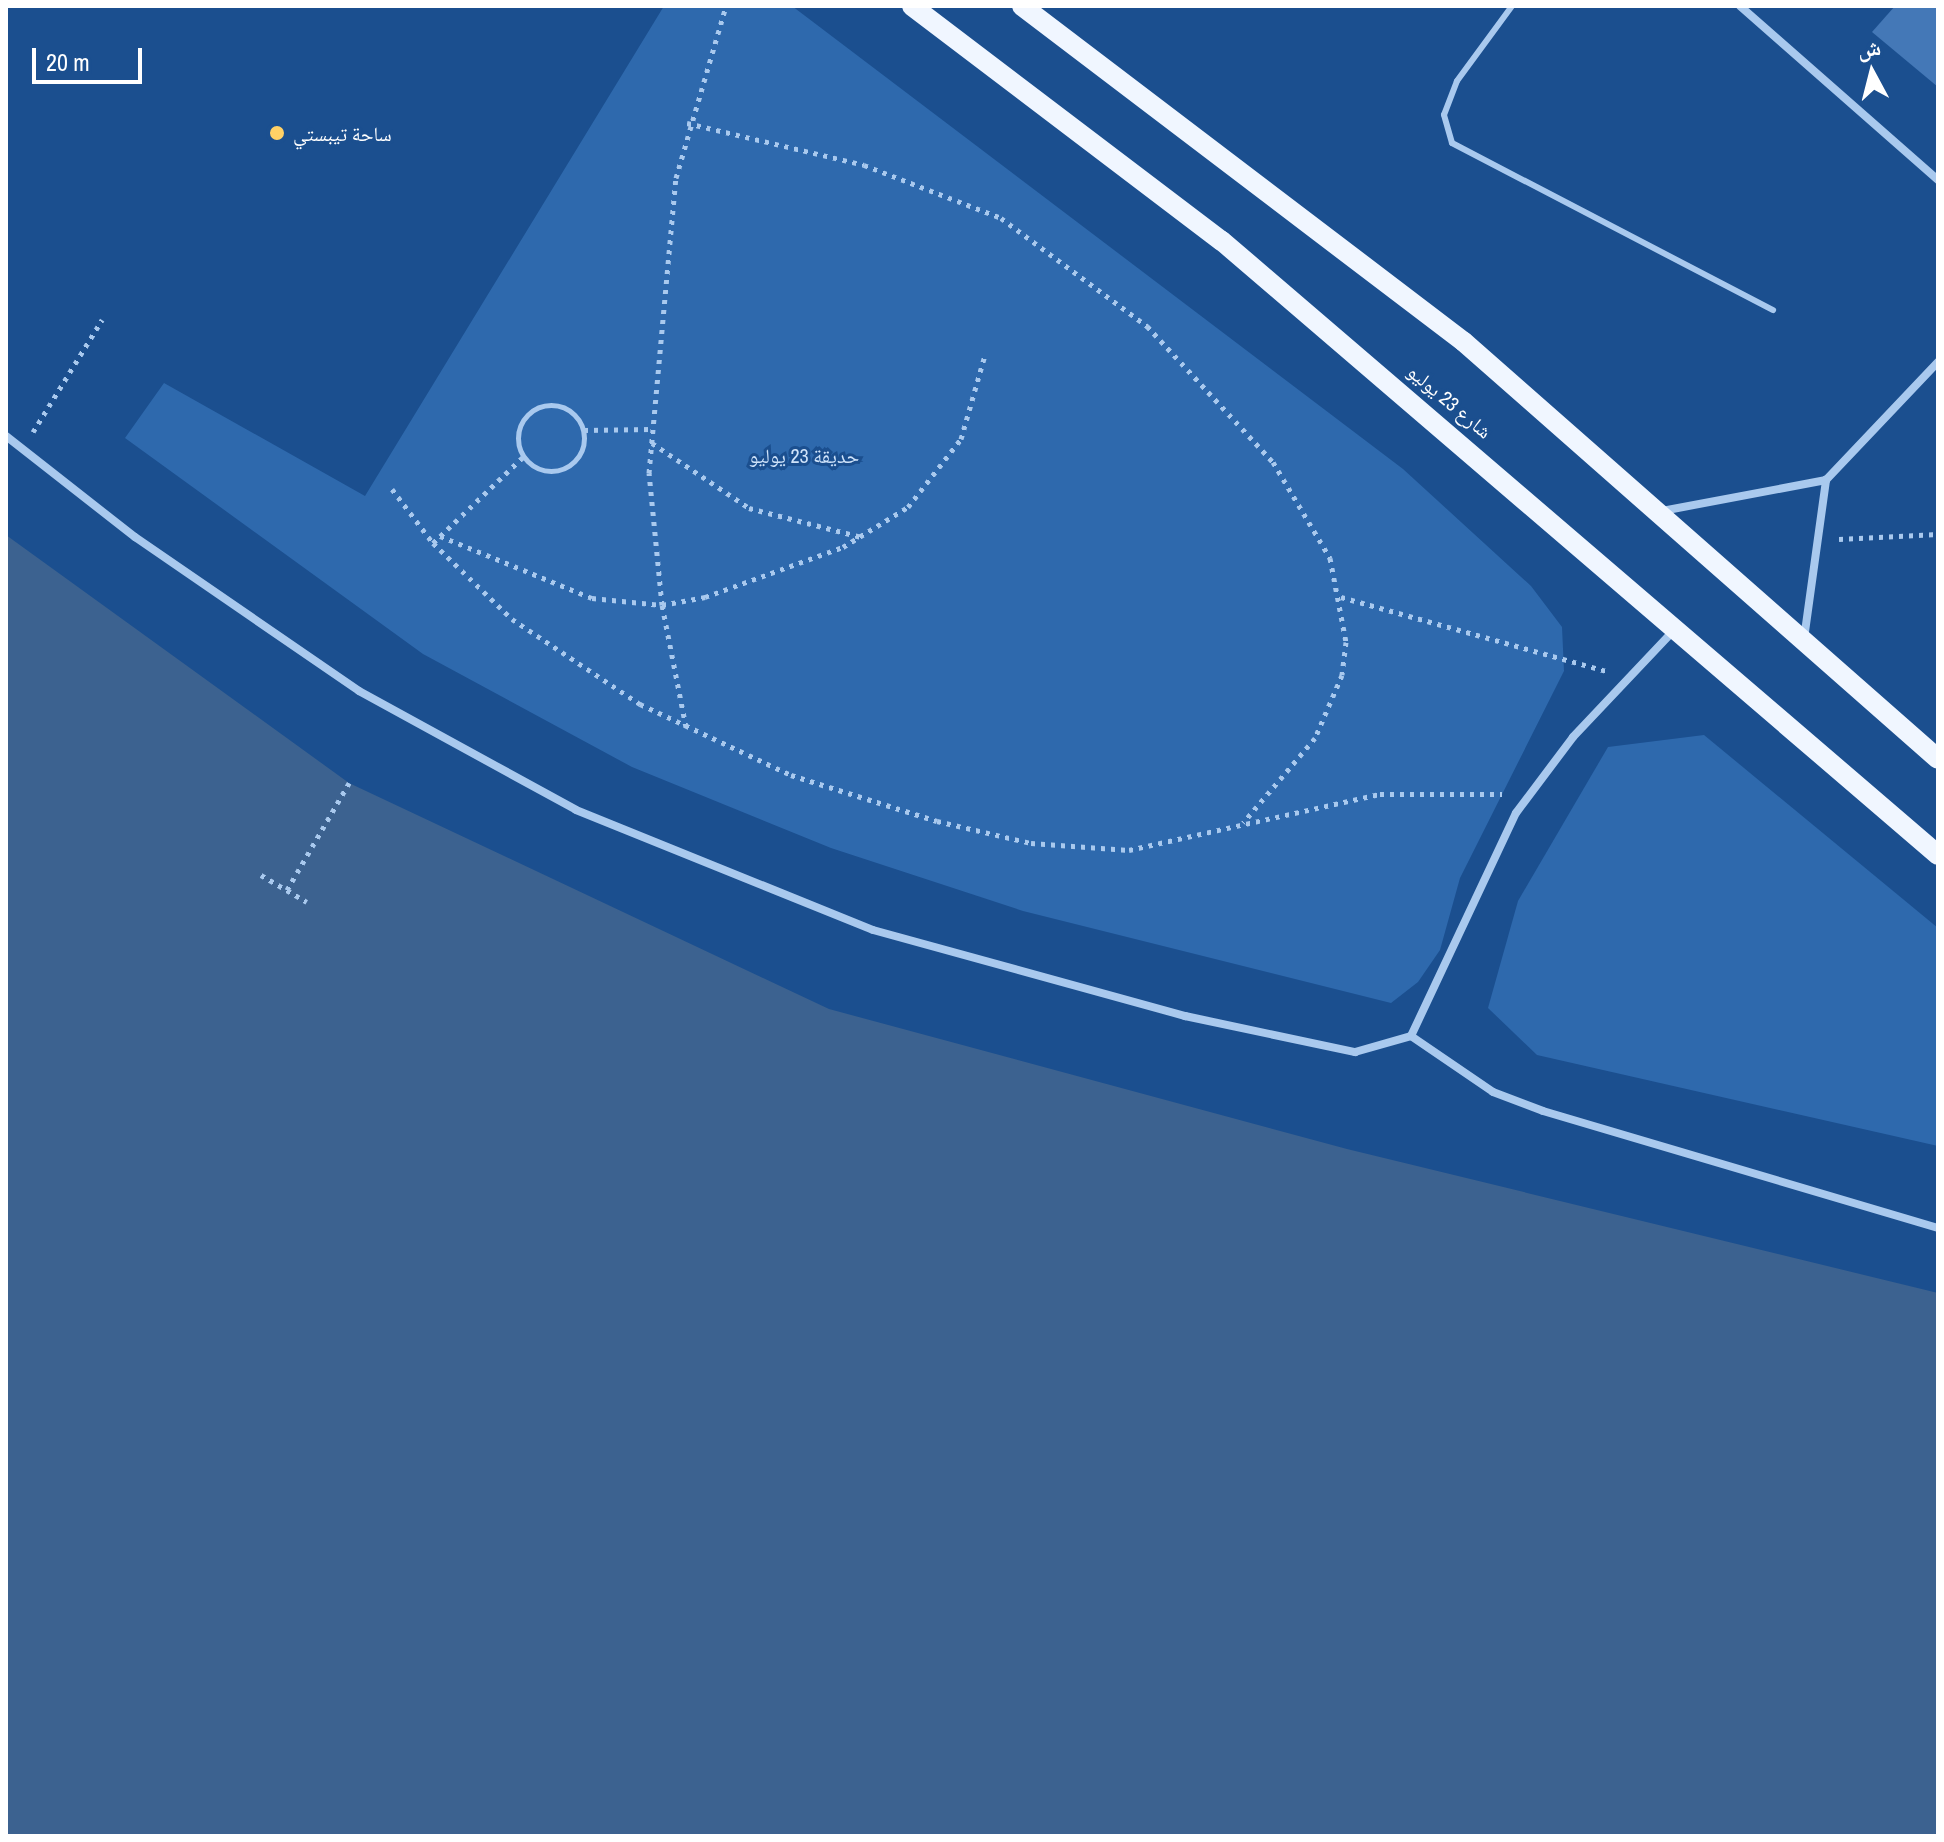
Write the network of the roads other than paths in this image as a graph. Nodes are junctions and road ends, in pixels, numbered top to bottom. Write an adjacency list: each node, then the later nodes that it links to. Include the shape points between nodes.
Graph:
1 (912, 6): 11 (main road, شارع 23 يوليو, via 1222,241)
2 (1022, 6): 10 (main road, via 1348,250)
3 (1512, 6): 6 (lane, via 1457,81 1444,115 1452,143)
4 (1740, 6): 5 (street)
5 (1938, 180)
6 (1773, 310)
7 (1938, 362): 9 (street)
8 (6, 436): 15 (street, via 359,691 576,810 721,873 873,930 1185,1016 1355,1052)
9 (1826, 480): 10 (street); 12 (street)
10 (1657, 512): 12 (main road)
11 (1677, 627): 14 (main road, شارع 23 يوليو); 15 (street, via 1527,797 1481,877)
12 (1804, 641): 13 (main road)
13 (1938, 759)
14 (1938, 855)
15 (1411, 1036): 16 (street, via 1493,1092 1543,1111)
16 (1938, 1228)

